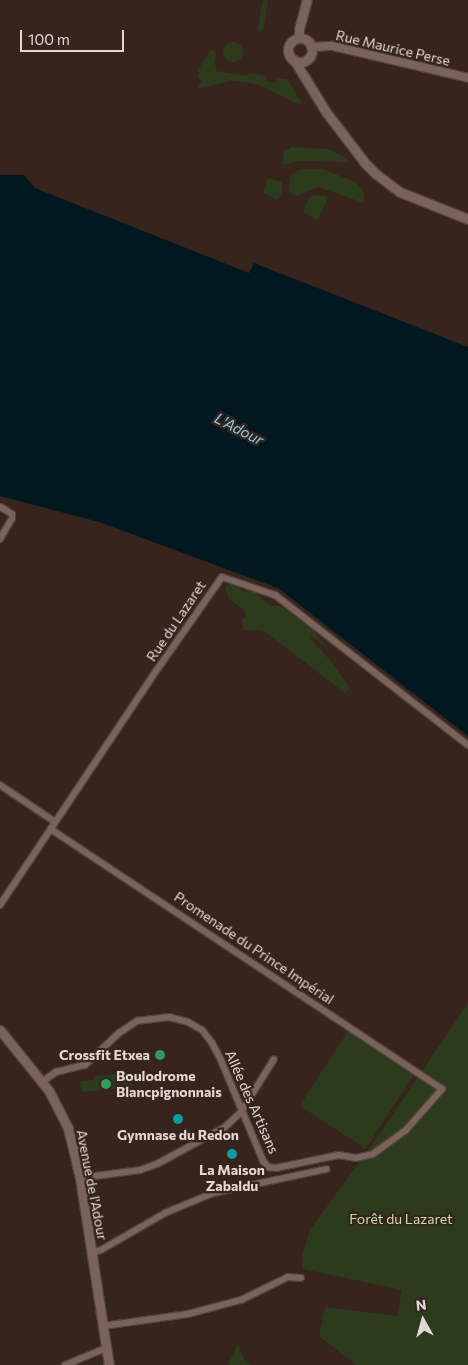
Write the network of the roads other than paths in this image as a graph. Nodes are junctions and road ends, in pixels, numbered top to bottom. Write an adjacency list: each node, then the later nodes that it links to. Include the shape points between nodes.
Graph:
1 (306, 0): 2 (main road)
2 (299, 38): 3 (main road, via 307,40); 4 (main road, via 289,47 290,54)
3 (311, 46): 4 (main road, via 309,57); 5 (street, Rue Maurice Perse, via 333,46)
4 (299, 60): 6 (main road, via 302,72 336,126 376,174 400,192)
5 (468, 78)
6 (468, 219)
7 (0, 507): 8 (street, via 12,514)
8 (0, 538)
9 (468, 745): 11 (street, Rue du Lazaret, via 275,595 222,577)
10 (0, 785): 11 (street, Promenade du Prince Impérial)
11 (53, 826): 12 (street, Rue du Lazaret); 16 (street, Promenade du Prince Impérial)
12 (0, 905)
13 (0, 1030): 15 (main road, Avenue de l'Adour)
14 (274, 1059): 17 (street)
15 (42, 1082): 17 (street, Allée des Artisans, via 56,1072 85,1065 119,1033 137,1022 169,1017 202,1030 212,1043); 19 (main road, Avenue de l'Adour, via 64,1117)
16 (442, 1089): 17 (street, Allée des Artisans, via 406,1130 373,1154 356,1158 339,1155 276,1168 268,1167 263,1161)
17 (241, 1112): 19 (street, via 225,1127 160,1163 140,1170)
18 (327, 1169): 20 (street, via 214,1193 165,1213 102,1250)
19 (80, 1178): 20 (main road, Avenue de l'Adour)
20 (91, 1253): 22 (main road, Avenue de l'Adour)
21 (301, 1278): 22 (street, via 288,1277 241,1300 188,1314)
22 (103, 1326): 23 (main road, Avenue de l'Adour)
23 (106, 1348): 24 (street); 25 (main road, Avenue de l'Adour)
24 (65, 1365)
25 (109, 1365)

